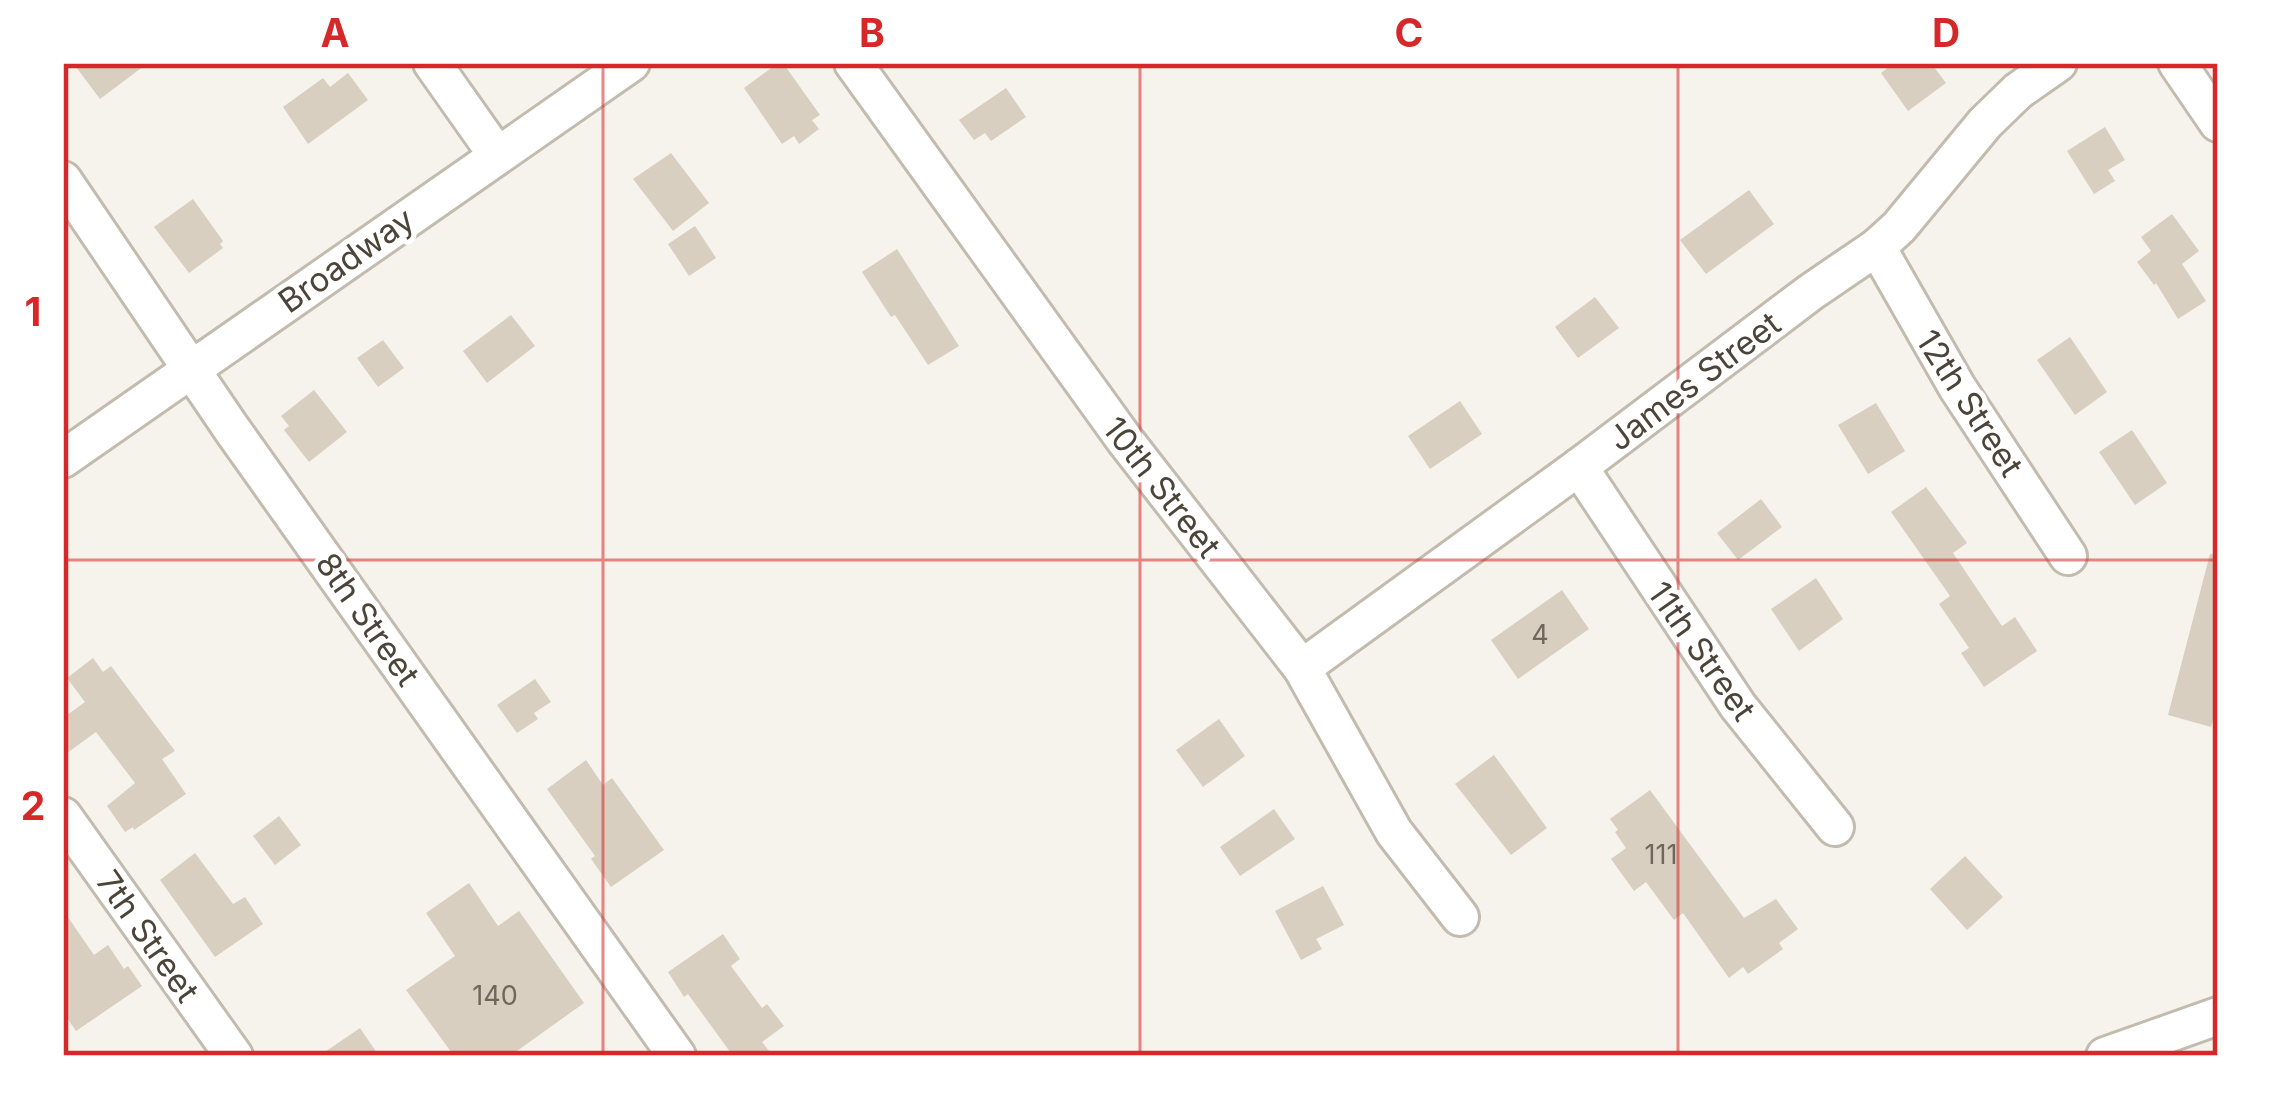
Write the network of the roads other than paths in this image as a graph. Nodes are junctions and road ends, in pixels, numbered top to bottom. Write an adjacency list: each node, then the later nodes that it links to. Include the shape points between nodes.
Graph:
1 (432, 63): 7 (street)
2 (631, 63): 7 (street, Broadway)
3 (854, 63): 14 (street, 10th Street, via 1124,439)
4 (2058, 63): 9 (street, James Street, via 1985,123)
5 (2177, 63): 6 (street)
6 (2218, 123)
7 (497, 155): 10 (street, Broadway)
8 (63, 180): 10 (street, 8th Street)
9 (1877, 247): 12 (street, James Street); 13 (street, 12th Street)
10 (191, 368): 11 (street, Broadway); 20 (street, 8th Street)
11 (63, 459)
12 (1580, 467): 14 (street, James Street); 16 (street, 11th Street, via 1738,706)
13 (2068, 556)
14 (1302, 668): 17 (street, 10th Street, via 1394,832)
15 (63, 816): 19 (street, 7th Street)
16 (1835, 827)
17 (1460, 917)
18 (2218, 1016): 21 (street)
19 (234, 1056)
20 (676, 1056)
21 (2105, 1056)

